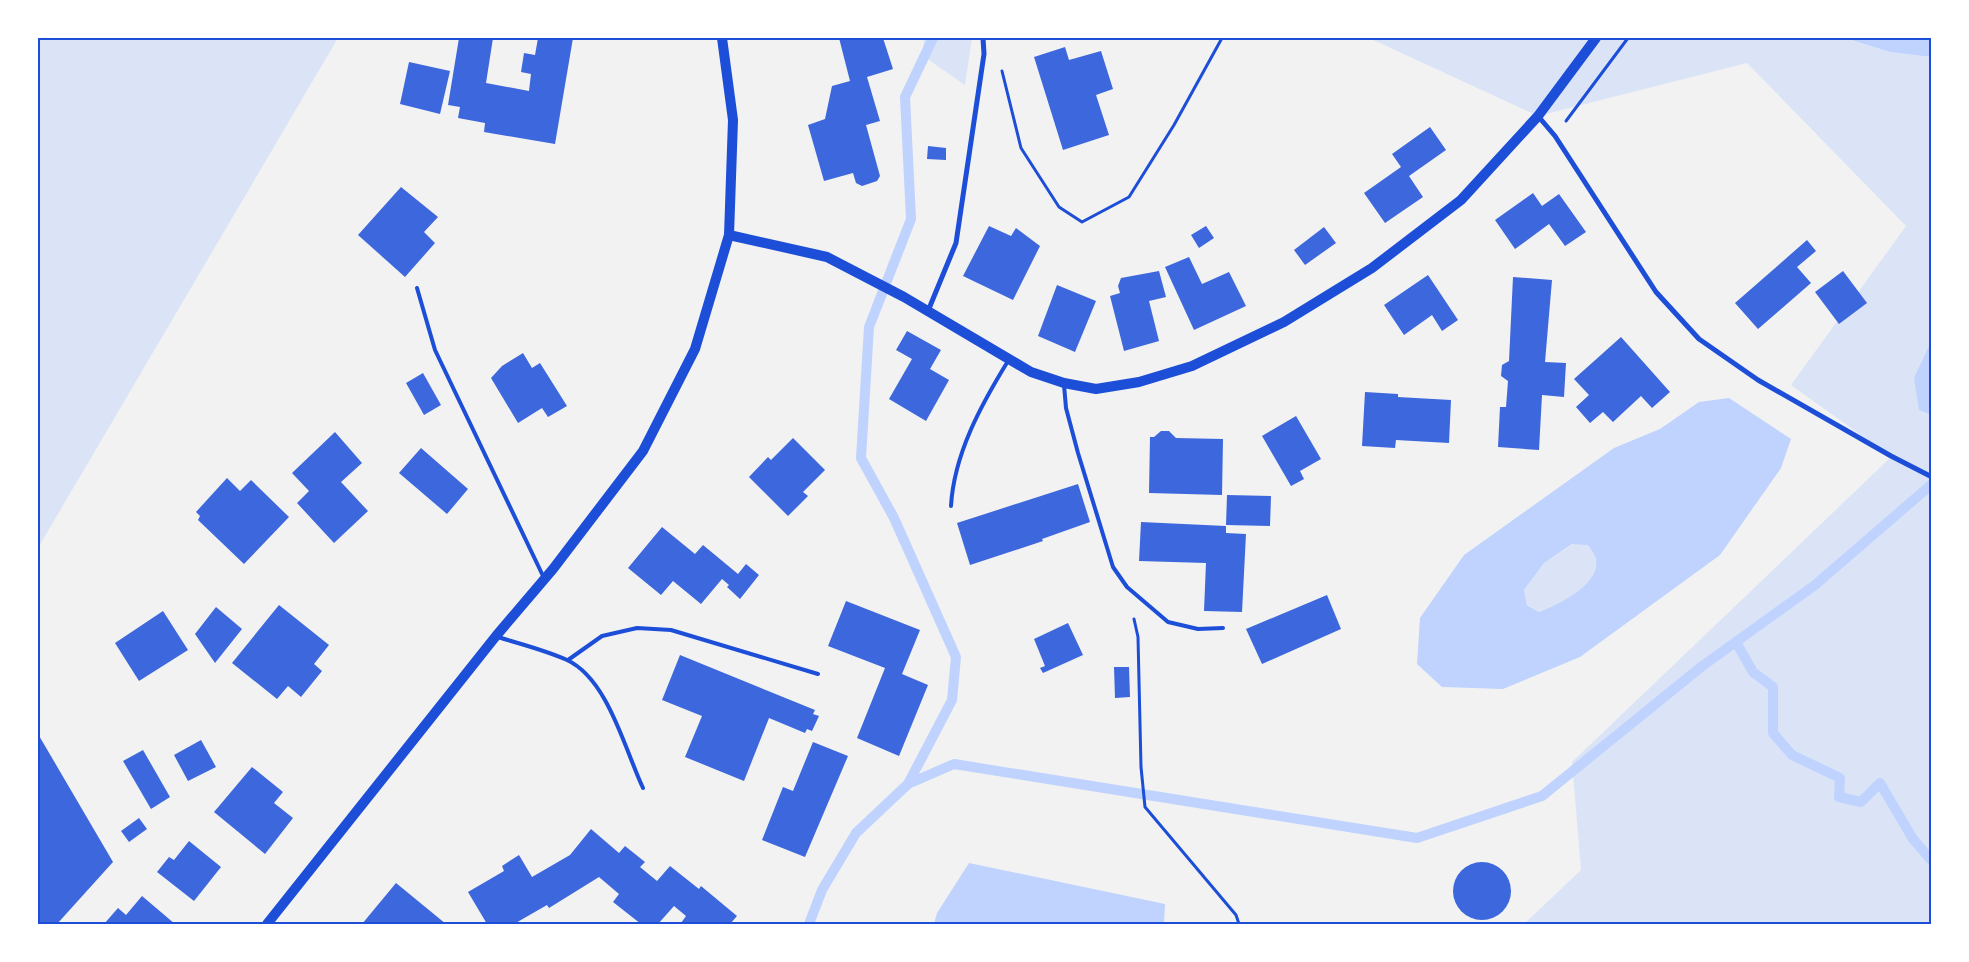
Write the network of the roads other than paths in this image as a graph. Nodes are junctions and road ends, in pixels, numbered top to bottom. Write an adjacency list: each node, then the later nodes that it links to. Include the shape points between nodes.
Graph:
1 (722, 38): 5 (main road, via 733,120)
2 (983, 38): 7 (street, via 984,54 956,242)
3 (1596, 38): 4 (main road)
4 (1538, 116): 9 (main road, via 1462,200 1372,268 1284,322 1192,366 1139,382 1096,389); 10 (street, via 1555,136 1656,292 1699,339 1758,380)
5 (729, 235): 7 (main road, via 827,257); 12 (main road, via 695,349 643,451)
6 (416, 288): 12 (lane, via 435,350)
7 (928, 311): 8 (main road)
8 (1009, 359): 9 (main road, via 1032,372); 11 (lane, via 987,396 961,455)
9 (1064, 383): 13 (lane, via 1066,408 1113,567 1127,588 1168,622 1198,629)
10 (1932, 477)
11 (950, 506)
12 (545, 580): 14 (main road)
13 (1223, 628)
14 (496, 636): 15 (lane); 18 (main road)
15 (568, 660): 16 (lane, via 602,636 637,628 671,630); 17 (lane, via 593,679 627,744 632,766)
16 (818, 674)
17 (643, 788)
18 (267, 924)

